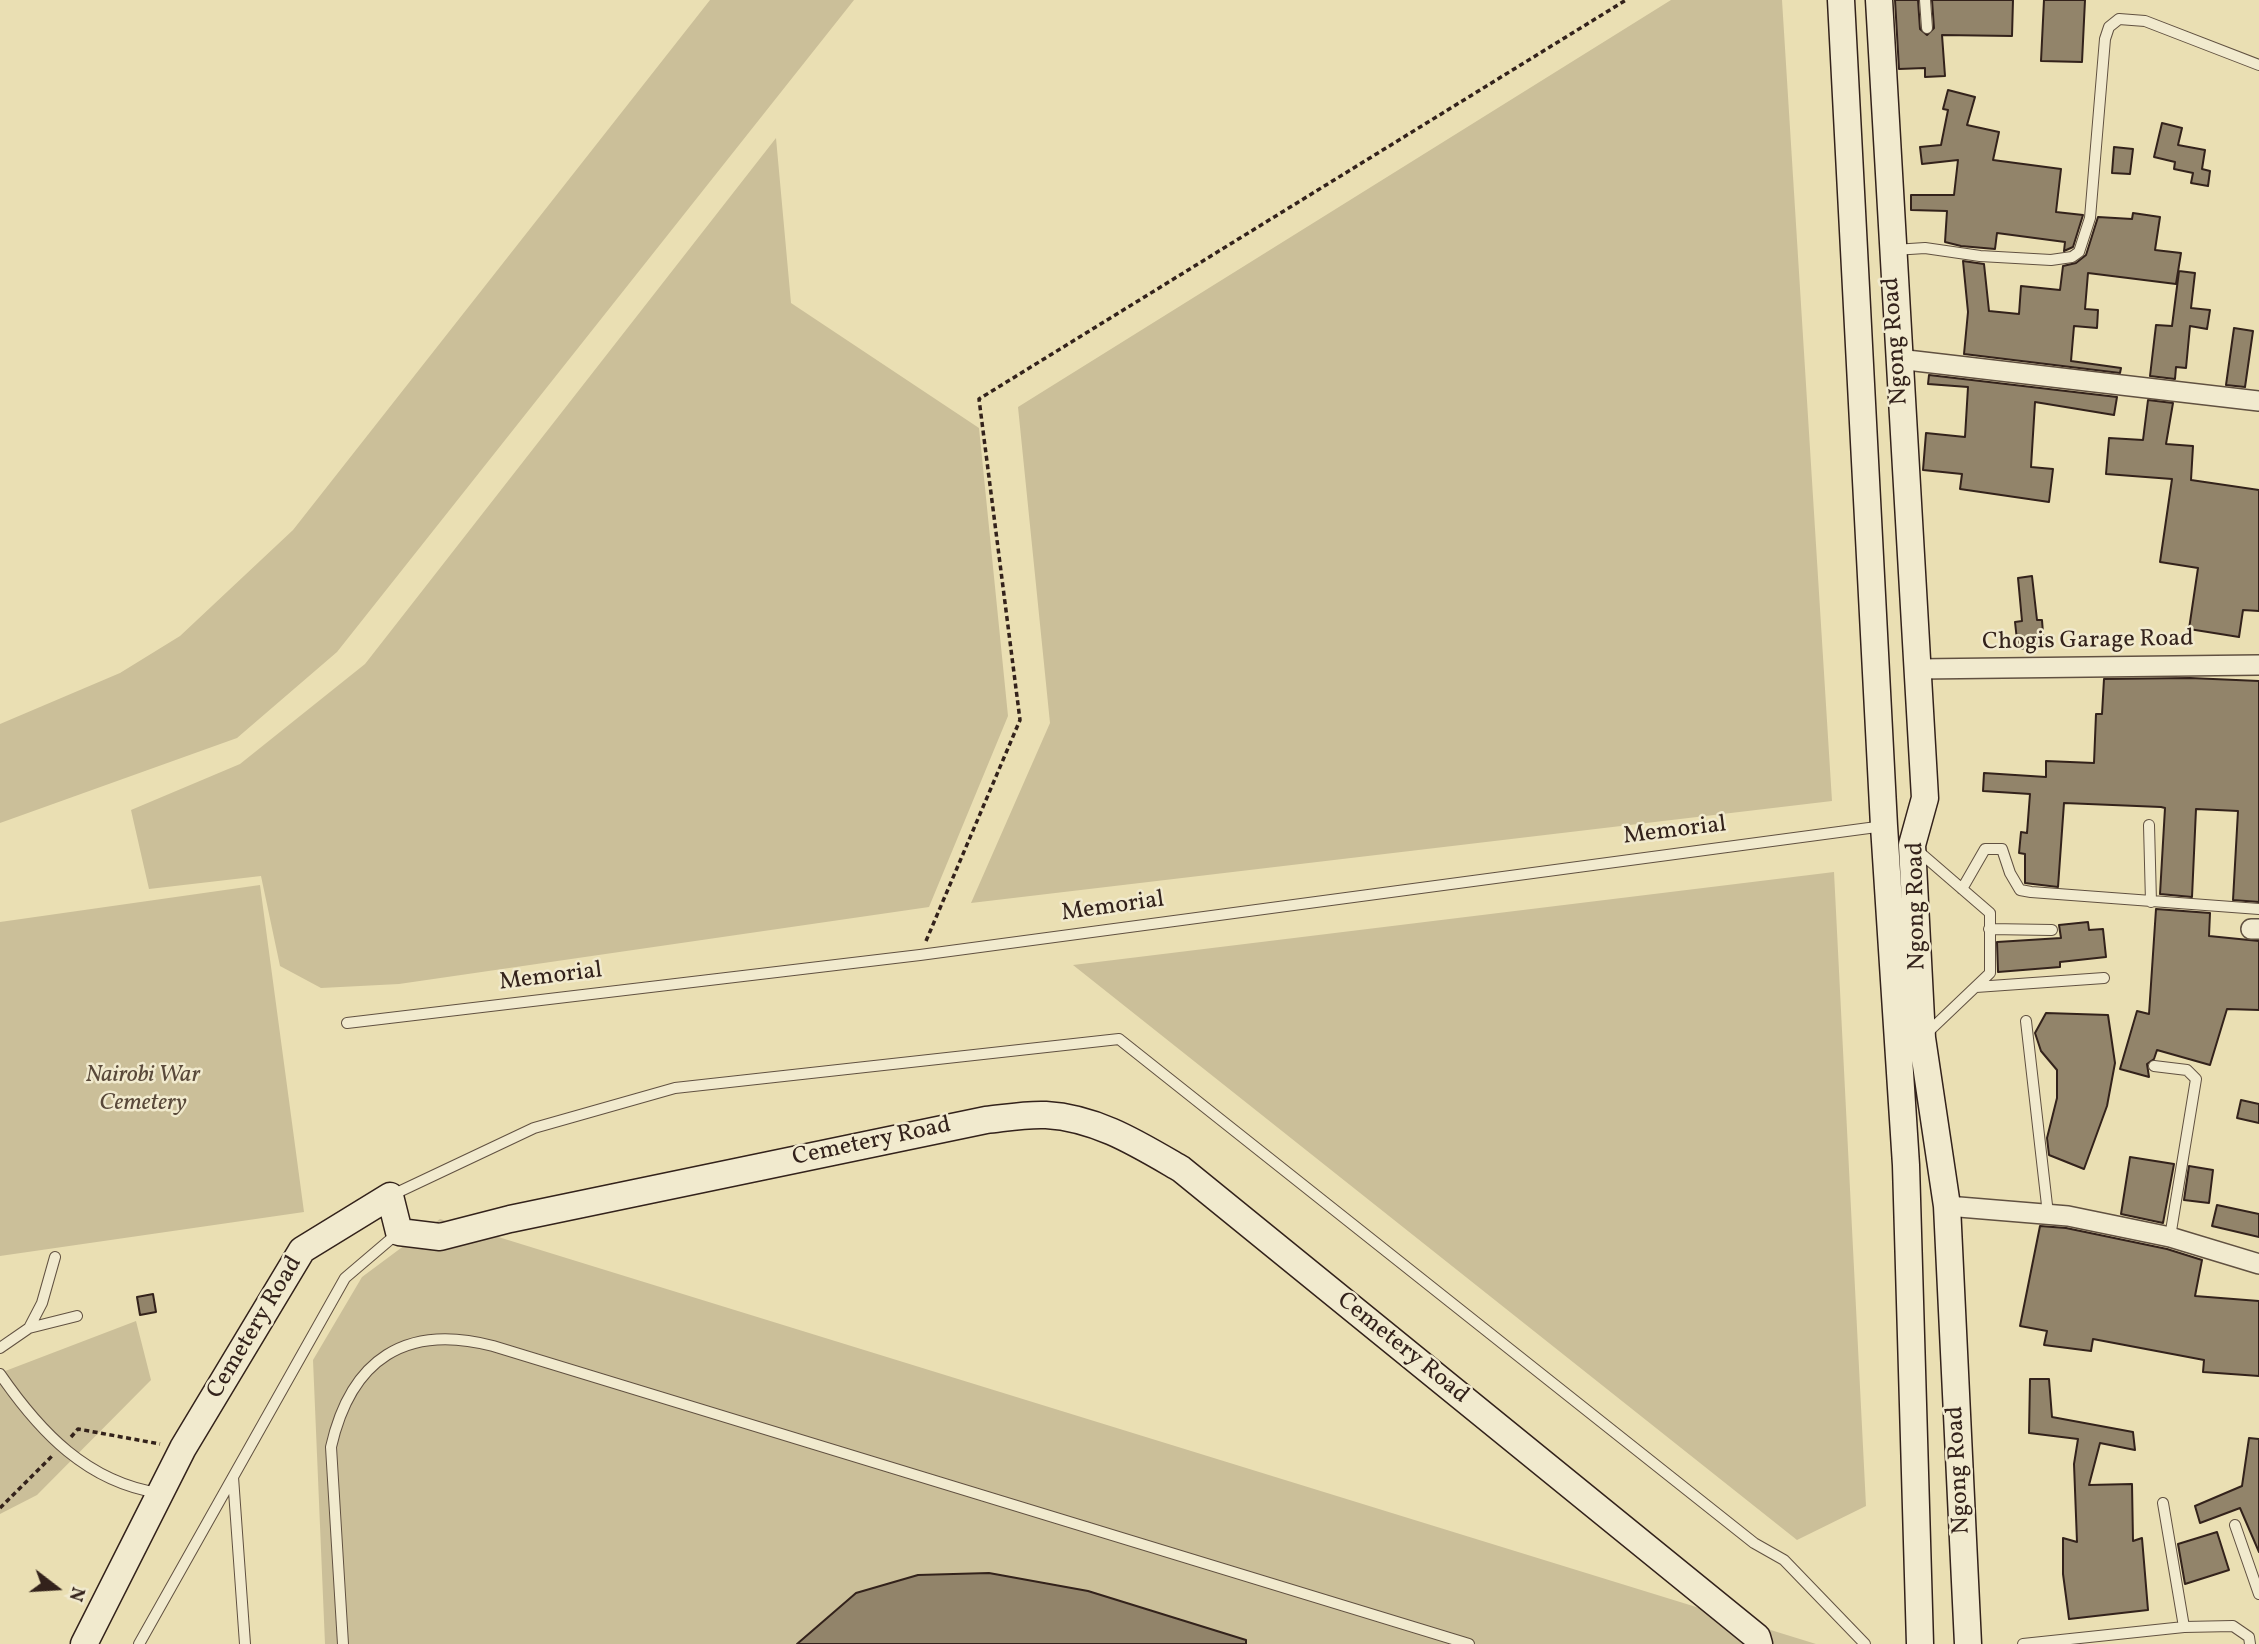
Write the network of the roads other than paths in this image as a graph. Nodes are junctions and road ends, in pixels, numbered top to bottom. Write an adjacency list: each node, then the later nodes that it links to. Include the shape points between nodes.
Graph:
1 (1842, 0): 12 (main road, Ngong Road)
2 (1879, 0): 6 (main road, Ngong Road)
3 (1925, 0): 4 (lane)
4 (1927, 28)
5 (2259, 65): 6 (lane, via 2144,21 2119,19 2109,27 2105,39 2091,218 2078,251 2072,257 2051,260 1925,248)
6 (1891, 250): 7 (main road, Ngong Road)
7 (1898, 359): 8 (street); 10 (main road, Ngong Road)
8 (2259, 401)
9 (2259, 665): 10 (street, Chogis Garage Road)
10 (1918, 669): 13 (main road, Ngong Road, via 1925,798)
11 (2149, 825): 15 (lane)
12 (1884, 826): 22 (lane, Memorial, via 920,955); 50 (main road, Ngong Road, via 1906,1165)
13 (1912, 845): 14 (lane); 23 (main road, Ngong Road)
14 (1962, 889): 15 (lane, via 1985,849 2002,849 2020,890); 17 (lane, via 1990,913)
15 (2151, 902): 16 (lane)
16 (2259, 909)
17 (1989, 929): 18 (lane); 20 (lane, via 1990,973)
18 (2052, 930)
19 (2105, 978): 20 (lane)
20 (1976, 987): 23 (lane)
21 (2026, 1021): 27 (lane)
22 (347, 1023)
23 (1923, 1038): 26 (main road, Ngong Road)
24 (2154, 1066): 29 (lane, via 2187,1070 2196,1079)
25 (390, 1196): 28 (main road); 37 (main road, Cemetery Road, via 302,1251); 49 (lane, via 534,1128 675,1088 1119,1040 1754,1543 1784,1560)
26 (1947, 1206): 27 (street); 51 (main road, Ngong Road)
27 (2048, 1214): 29 (street)
28 (399, 1232): 36 (lane, via 345,1278); 48 (main road, Cemetery Road, via 440,1237 986,1120 1044,1115 1077,1119 1118,1132 1181,1169 1757,1637)
29 (2170, 1237): 31 (street)
30 (55, 1257): 33 (lane, via 42,1303)
31 (2259, 1264)
32 (77, 1316): 33 (lane)
33 (29, 1328): 34 (lane)
34 (0, 1348)
35 (0, 1374): 37 (lane, via 27,1413 80,1462 108,1480)
36 (233, 1476): 44 (lane); 45 (lane)
37 (160, 1493): 43 (main road, Cemetery Road)
38 (2163, 1503): 41 (lane)
39 (2235, 1525): 40 (lane)
40 (2259, 1594)
41 (2184, 1627): 42 (lane); 53 (lane, via 2233,1626 2249,1637)
42 (2053, 1642): 52 (lane)
43 (84, 1644)
44 (139, 1644)
45 (245, 1644)
46 (343, 1644): 47 (lane, via 331,1447 336,1422 360,1377 374,1363 399,1348 444,1337 494,1346)
47 (1469, 1644)
48 (1759, 1644)
49 (1865, 1644)
50 (1920, 1644)
51 (1968, 1644)
52 (2023, 1644)
53 (2250, 1644)

